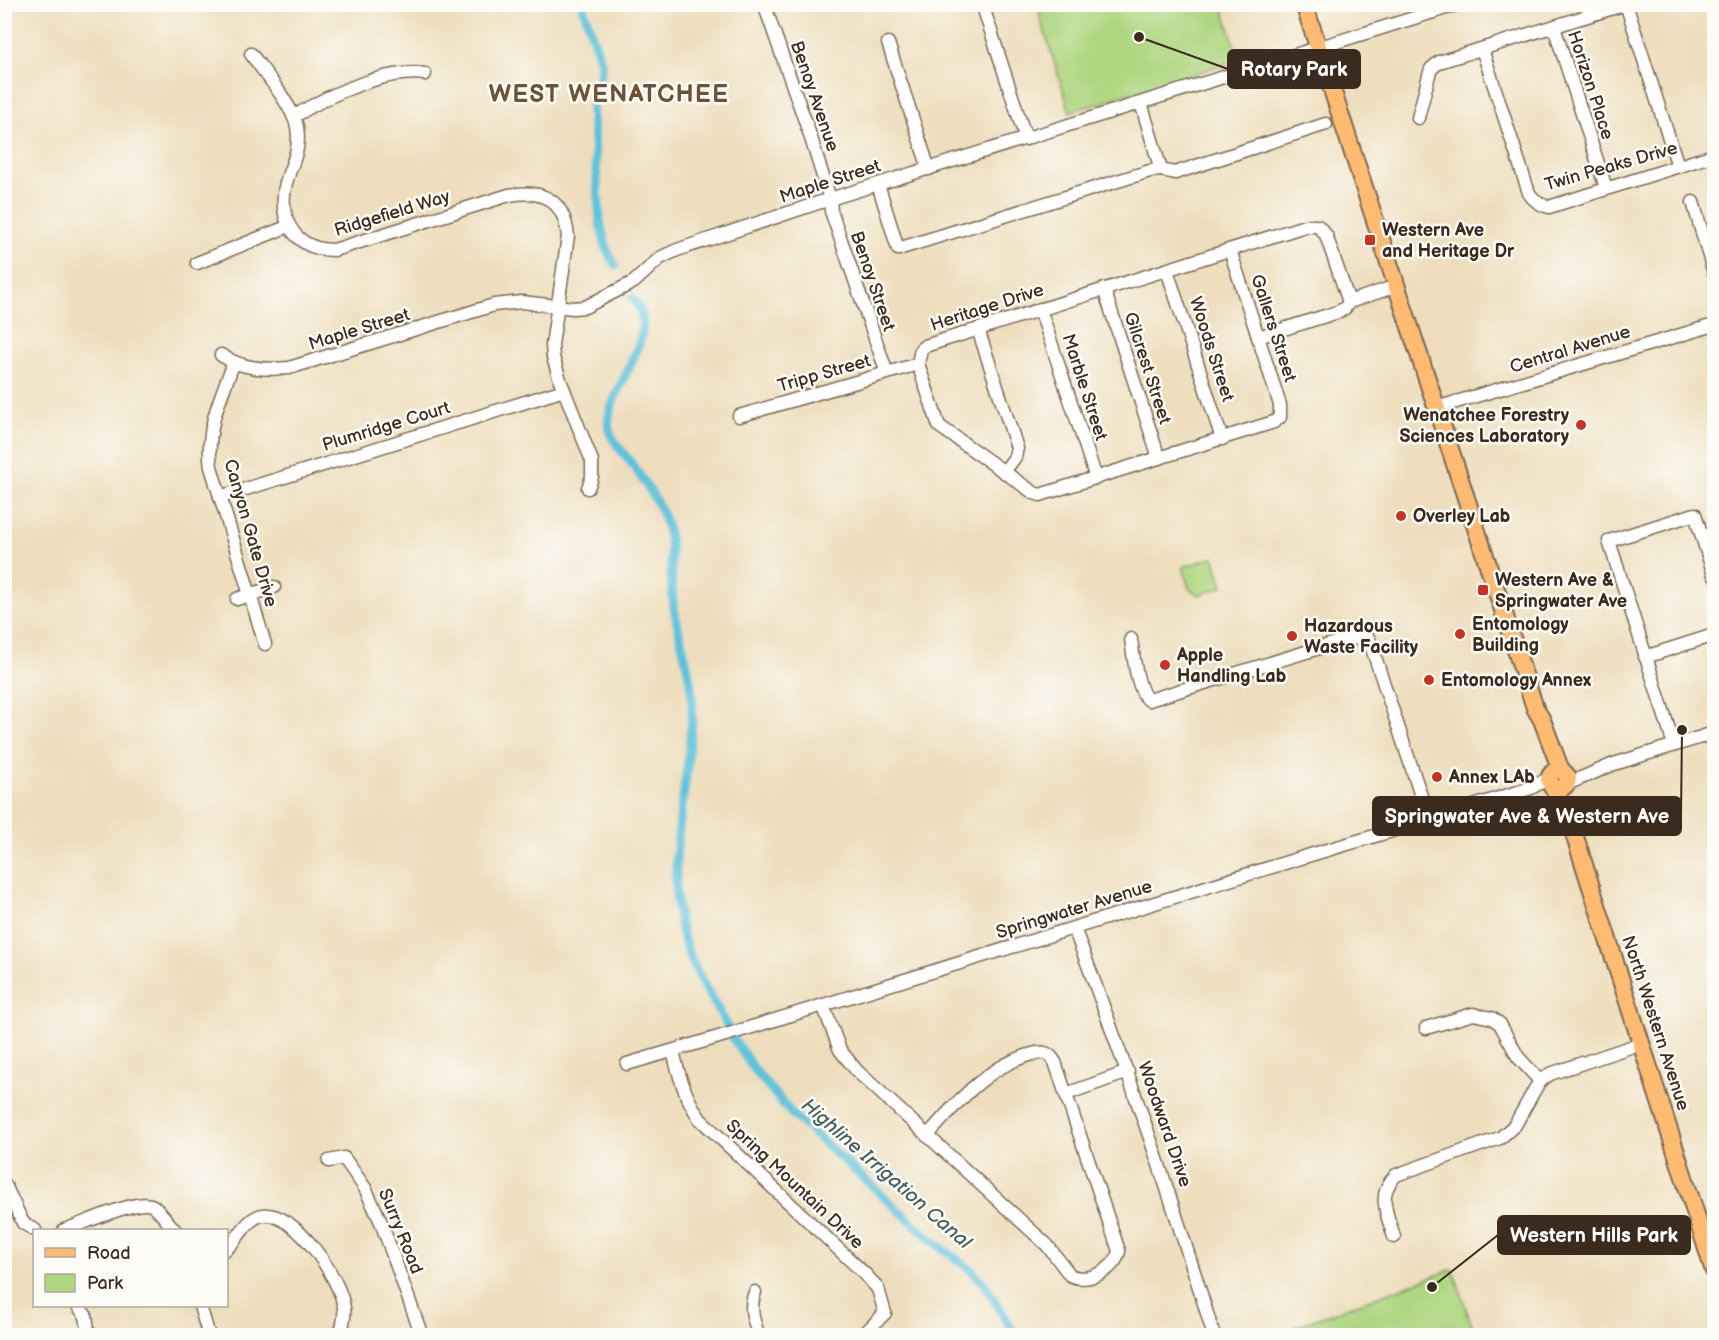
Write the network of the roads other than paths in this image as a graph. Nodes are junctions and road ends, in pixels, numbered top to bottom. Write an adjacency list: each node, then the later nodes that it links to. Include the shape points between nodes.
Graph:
1 (764, 4): 24 (street, Benoy Avenue)
2 (1304, 4): 9 (main road, North Western Avenue)
3 (1460, 4): 5 (street, Maple Street)
4 (1626, 4): 7 (street); 19 (street)
5 (1423, 10): 9 (street, Maple Street)
6 (985, 13): 17 (street)
7 (1554, 27): 10 (street); 23 (street, Horizon Place)
8 (888, 43): 20 (street)
9 (1318, 48): 13 (street, Maple Street); 31 (main road, North Western Avenue)
10 (1482, 49): 15 (street, via 1434,66); 23 (street, Twin Peaks Drive, via 1532,198 1549,207)
11 (251, 54): 14 (street)
12 (425, 74): 14 (street, via 408,72 344,89)
13 (1142, 103): 17 (street, Maple Street); 21 (street)
14 (294, 116): 26 (street, via 298,151 284,192)
15 (1418, 118)
16 (1326, 124): 21 (street, via 1175,173)
17 (1026, 139): 20 (street, Maple Street)
18 (1714, 154): 19 (street, Twin Peaks Drive)
19 (1678, 166): 23 (street, Twin Peaks Drive)
20 (928, 169): 22 (street, Maple Street)
21 (1161, 170): 22 (street, via 898,249)
22 (879, 184): 24 (street, Maple Street)
23 (1606, 188)
24 (830, 200): 34 (street, Maple Street, via 677,250 660,258 634,282 585,307); 42 (street, Benoy Street)
25 (1693, 202): 30 (street)
26 (289, 226): 28 (street); 34 (street, Ridgefield Way, via 307,246 334,250 509,195 543,195 555,203 566,221 568,236)
27 (1230, 250): 29 (street, Heritage Drive); 33 (street, Heritage Drive, via 1305,226 1318,226 1326,235); 38 (street, Gallers Street)
28 (198, 263)
29 (1167, 270): 32 (street, Heritage Drive); 46 (street, Woods Street)
30 (1714, 273)
31 (1396, 286): 33 (street); 44 (main road, North Western Avenue)
32 (1104, 289): 35 (street, Heritage Drive); 47 (street, Gilcrest Street)
33 (1349, 302): 38 (street, via 1338,312)
34 (558, 307): 40 (street, Maple Street, via 522,302 495,306 289,368 270,370); 43 (street, Ridgefield Way, via 552,345)
35 (1040, 309): 37 (street, Heritage Drive); 49 (street, Marble Street)
36 (1714, 325): 44 (street, Central Avenue)
37 (978, 329): 41 (street, Heritage Drive, via 925,346); 48 (street, via 1017,448 1015,458)
38 (1258, 337): 46 (street, Gallers Street, via 1280,405 1280,417)
39 (221, 355): 40 (street, Maple Street)
40 (234, 363): 51 (street, Canyon Gate Drive, via 216,408 209,442)
41 (918, 364): 42 (street, Tripp Street); 48 (street, via 939,426)
42 (887, 374): 45 (street, Tripp Street)
43 (564, 390): 50 (street, Ridgefield Way, via 592,461); 51 (street, Plumridge Court)
44 (1436, 408): 62 (main road, North Western Avenue, via 1534,708 1535,723)
45 (739, 416)
46 (1222, 439): 47 (street)
47 (1159, 458): 49 (street)
48 (1004, 472): 49 (street, via 1040,495)
49 (1096, 478)
50 (588, 488)
51 (220, 497): 54 (street, Canyon Gate Drive)
52 (1714, 575): 59 (street, via 1695,514 1609,541)
53 (274, 587): 54 (street)
54 (250, 595): 55 (street); 58 (street, Canyon Gate Drive)
55 (237, 599)
56 (1714, 635): 59 (street)
57 (1131, 639): 63 (street, via 1143,695 1149,700 1352,638 1369,639)
58 (265, 644)
59 (1646, 657): 61 (street)
60 (1714, 733): 61 (street, Springwater Avenue)
61 (1674, 745): 62 (street, Springwater Avenue)
62 (1558, 780): 63 (street, Springwater Avenue); 67 (main road, North Western Avenue, via 1572,812 1570,821)
63 (1429, 820): 64 (street, Springwater Avenue)
64 (1074, 928): 65 (street, Springwater Avenue); 70 (street, Woodward Drive)
65 (823, 1005): 68 (street, Springwater Avenue); 73 (street, via 833,1035 849,1062)
66 (1426, 1028): 71 (street, via 1473,1014 1492,1018)
67 (1642, 1043): 71 (street, via 1560,1070); 81 (main road, North Western Avenue)
68 (673, 1051): 69 (street, Springwater Avenue); 90 (street, Spring Mountain Drive, via 688,1101 700,1119 878,1289 885,1313)
69 (627, 1064)
70 (1128, 1072): 72 (street); 91 (street, Woodward Drive)
71 (1540, 1081): 79 (street, via 1515,1125 1500,1138 1396,1174 1384,1195)
72 (1066, 1094): 73 (street, via 1055,1062 1038,1052 990,1074); 73 (street, via 1119,1251 1108,1270 1086,1277 1070,1275 1047,1245)
73 (927, 1136)
74 (329, 1161): 88 (street, Surry Road, via 344,1158 365,1188)
75 (4, 1183): 76 (street, via 23,1223)
76 (33, 1229)
77 (67, 1229): 78 (street, via 144,1203 152,1205)
78 (174, 1229)
79 (1394, 1237)
80 (228, 1247): 87 (street, via 258,1216 272,1215 297,1229 339,1292 344,1316)
81 (1714, 1271)
82 (755, 1292): 89 (street, via 751,1303)
83 (79, 1307): 85 (street, via 86,1316)
84 (201, 1307): 86 (street)
85 (89, 1335)
86 (209, 1335)
87 (339, 1335)
88 (422, 1335)
89 (759, 1335)
90 (862, 1335)
91 (1214, 1335)

